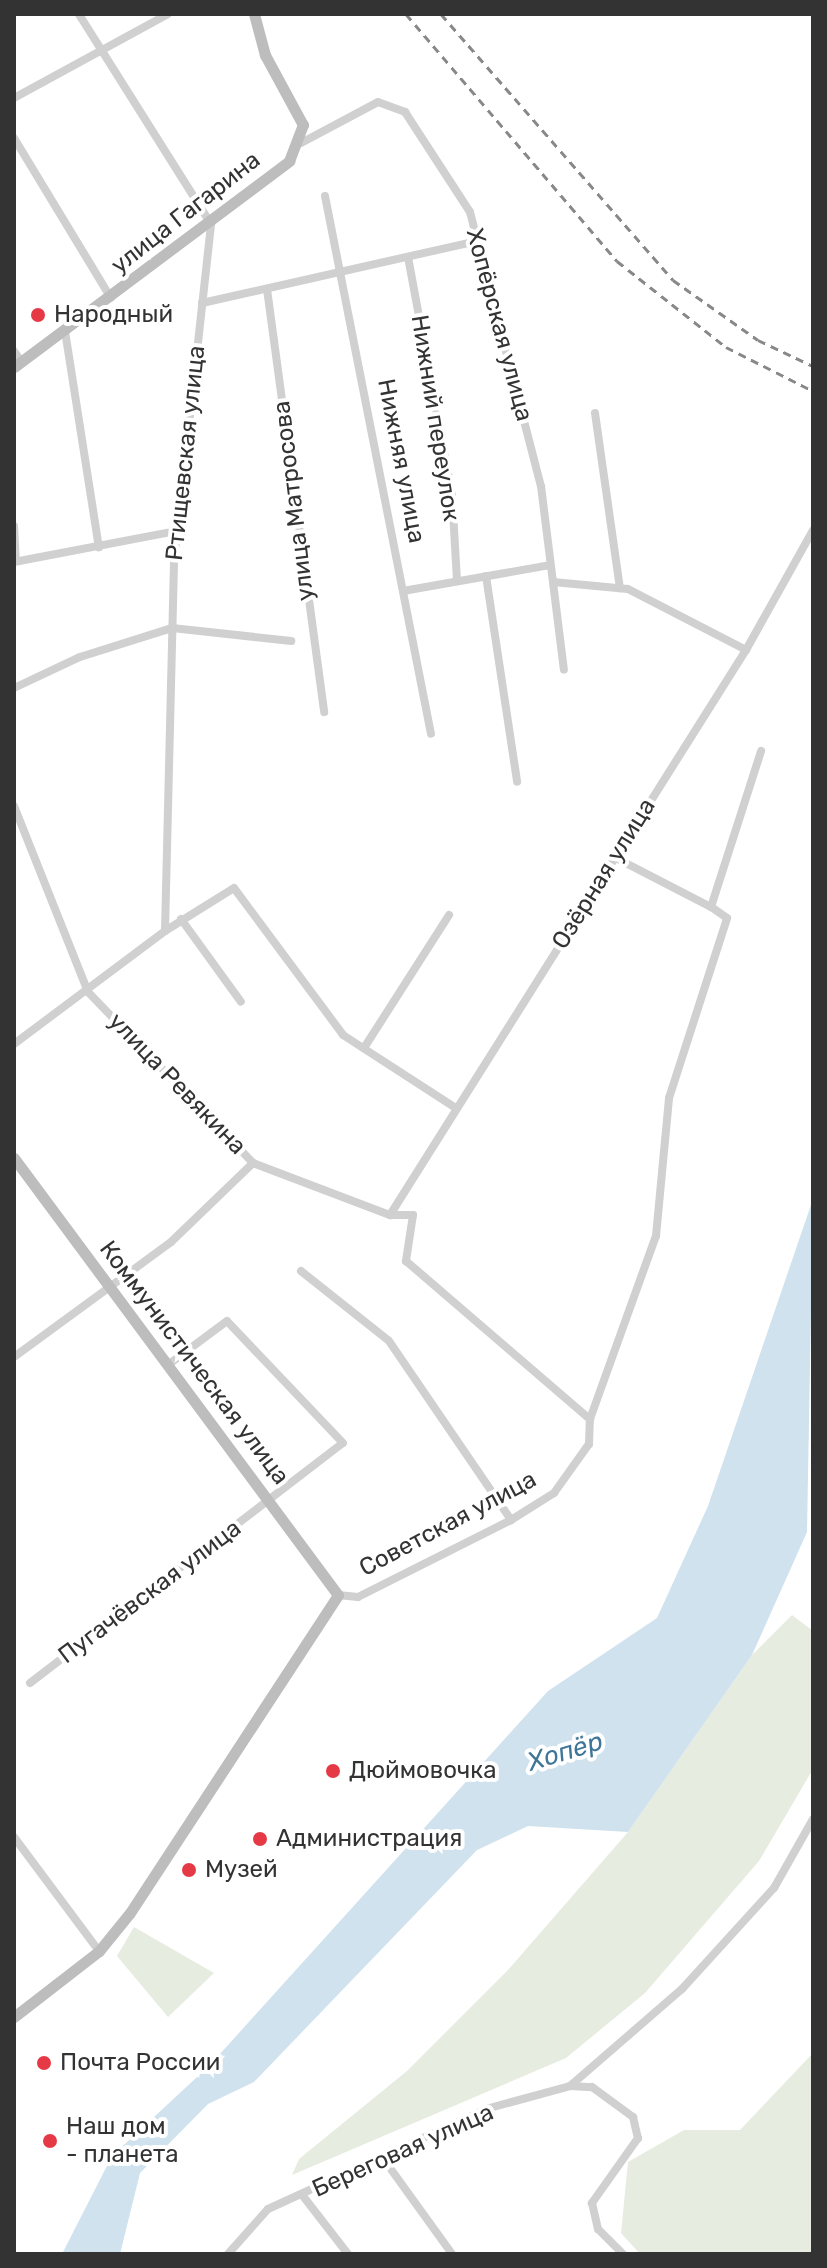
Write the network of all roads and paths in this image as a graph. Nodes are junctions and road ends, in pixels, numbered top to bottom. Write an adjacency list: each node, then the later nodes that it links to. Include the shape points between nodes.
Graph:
1 (79, 14): 4 (street)
2 (168, 14): 4 (street)
3 (254, 14): 7 (street, via 265,55 303,125)
4 (105, 53): 5 (street); 9 (street)
5 (14, 98)
6 (14, 138): 14 (street)
7 (301, 143): 9 (street, улица Гагарина, via 289,161); 10 (street, Хопёрская улица, via 378,102 405,112 470,212)
8 (325, 196): 12 (street, Нижняя улица)
9 (211, 224): 14 (street, улица Гагарина); 15 (street, Ртищевская улица)
10 (478, 241): 11 (street); 25 (street, Хопёрская улица, via 541,486)
11 (408, 257): 12 (street); 27 (street, Нижний переулок, via 452,494)
12 (342, 272): 13 (street); 30 (street, Нижняя улица)
13 (267, 289): 15 (street); 36 (street, улица Матросова)
14 (111, 299): 16 (street, улица Гагарина)
15 (202, 303): 22 (street, Ртищевская улица)
16 (65, 331): 18 (street, улица Гагарина); 23 (street)
17 (14, 351): 18 (street)
18 (18, 364)
19 (595, 413): 29 (street)
20 (14, 526): 24 (street)
21 (813, 530): 33 (street, Озёрная улица)
22 (177, 531): 23 (street); 31 (street, Ртищевская улица)
23 (99, 547): 24 (street)
24 (15, 561)
25 (550, 565): 26 (street); 28 (street, Хопёрская улица)
26 (486, 576): 27 (street); 39 (street)
27 (457, 580): 30 (street)
28 (553, 582): 29 (street); 34 (street, Хопёрская улица)
29 (620, 588): 33 (street)
30 (403, 591): 37 (street, Нижняя улица)
31 (172, 628): 32 (street); 35 (street, via 80,657); 45 (street, Ртищевская улица)
32 (291, 641)
33 (746, 650): 41 (street, Озёрная улица)
34 (564, 670)
35 (14, 688)
36 (324, 712)
37 (431, 734)
38 (761, 751): 42 (street)
39 (517, 782)
40 (14, 806): 46 (street, улица Ревякина)
41 (614, 857): 42 (street); 50 (street, Озёрная улица)
42 (711, 907): 58 (street, Советская улица, via 727,918 669,1098 656,1236)
43 (449, 915): 49 (street)
44 (181, 919): 45 (street); 47 (street); 49 (street, via 234,888 343,1035)
45 (165, 931): 46 (street)
46 (88, 992): 48 (street); 52 (street, улица Ревякина)
47 (241, 1002)
48 (14, 1044)
49 (364, 1048): 50 (street)
50 (456, 1108): 53 (street, Озёрная улица)
51 (14, 1158): 55 (street, Коммунистическая улица)
52 (253, 1163): 53 (street, улица Ревякина); 55 (street, via 171,1242)
53 (390, 1215): 58 (street, улица Ревякина, via 413,1215 406,1261)
54 (301, 1271): 60 (street, via 389,1341)
55 (107, 1285): 56 (street); 57 (street, Коммунистическая улица)
56 (14, 1357)
57 (169, 1364): 59 (street, Коммунистическая улица); 59 (street, Пугачёвская улица, via 227,1321 343,1443)
58 (590, 1419): 60 (street, Советская улица, via 589,1444 554,1493)
59 (270, 1501): 61 (street, Коммунистическая улица); 62 (street, Пугачёвская улица)
60 (511, 1520): 61 (street, Советская улица, via 358,1597)
61 (338, 1595): 65 (street, Советская улица)
62 (30, 1683)
63 (813, 1819): 67 (street, Береговая улица, via 774,1888 682,1989)
64 (14, 1837): 65 (street)
65 (99, 1951): 66 (street, Советская улица)
66 (14, 2017)
67 (570, 2086): 68 (street, Береговая улица, via 486,2109); 73 (street, via 592,2087 633,2117 638,2138 592,2203 598,2229)
68 (385, 2161): 69 (street, Береговая улица); 72 (street)
69 (303, 2196): 70 (street, Береговая улица, via 268,2209); 71 (street)
70 (228, 2254)
71 (348, 2254)
72 (452, 2254)
73 (623, 2254)

